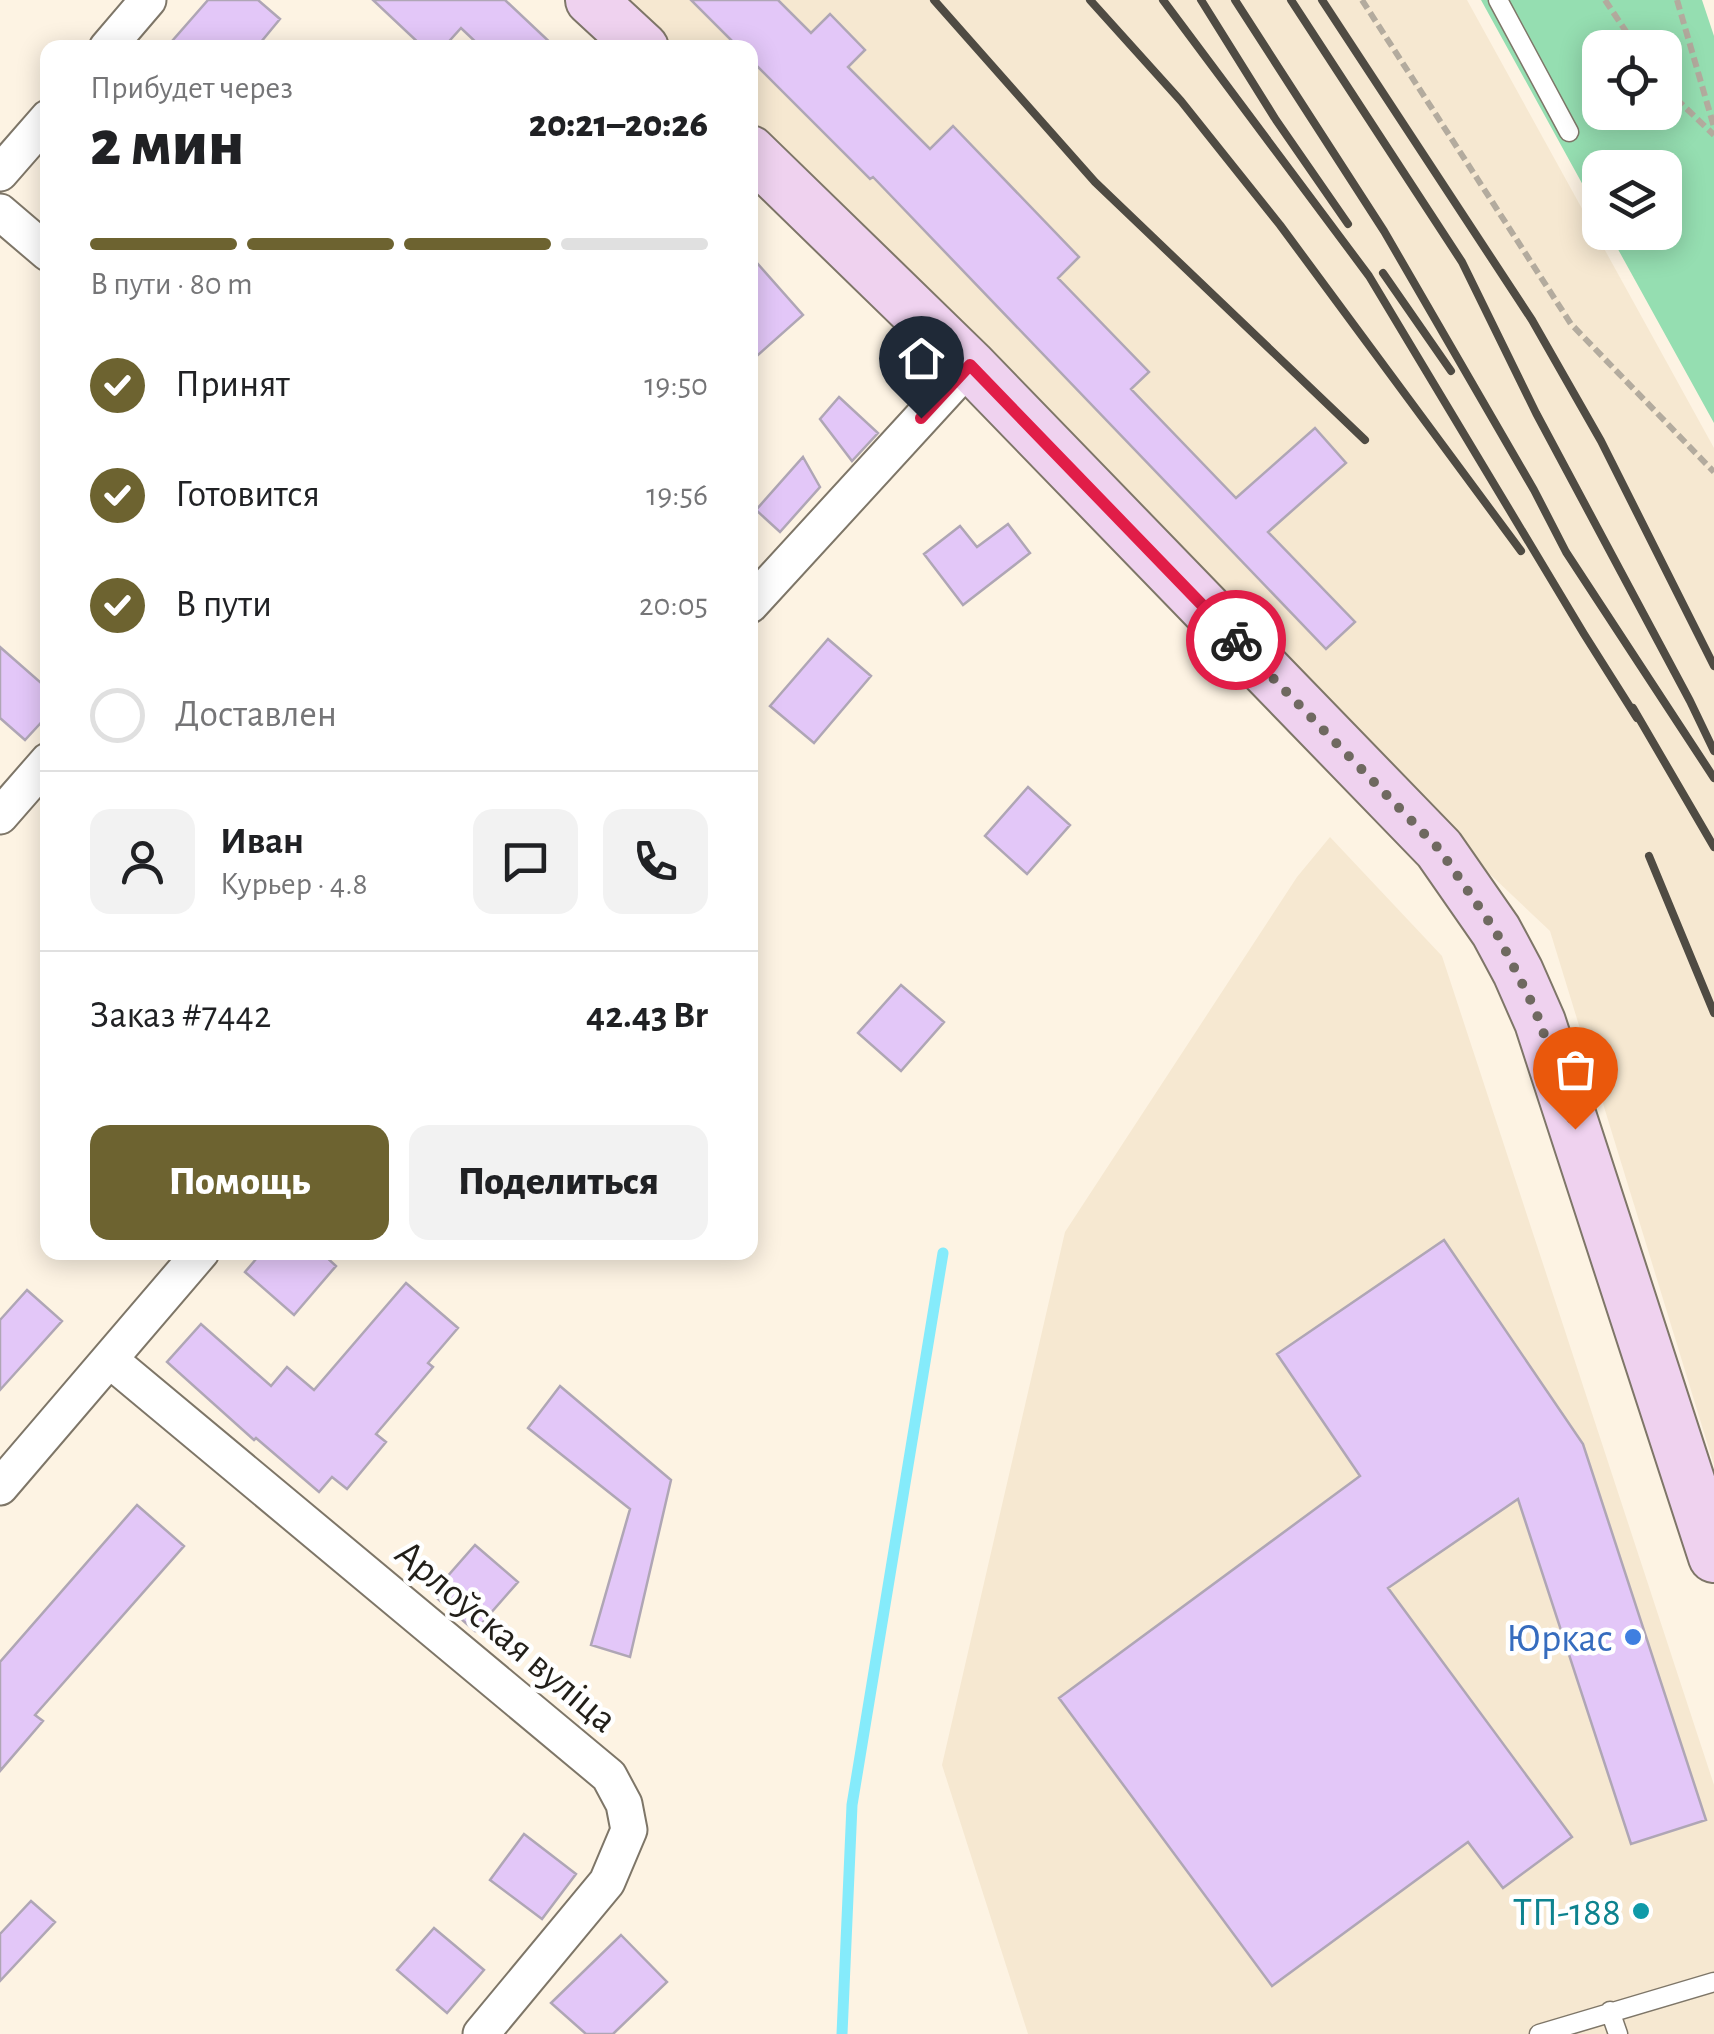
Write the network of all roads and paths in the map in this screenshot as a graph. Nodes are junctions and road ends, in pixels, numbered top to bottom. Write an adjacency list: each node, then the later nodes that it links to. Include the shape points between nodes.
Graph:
1 (148, 0): 8 (street)
2 (591, 0): 9 (main road)
3 (1362, 0): 20 (path, via 1571,324)
4 (1498, 0): 13 (lane)
5 (1605, 0): 7 (path)
6 (1677, 0): 12 (path)
7 (1626, 30)
8 (114, 40)
9 (634, 40)
10 (1682, 104): 14 (path)
11 (40, 127): 16 (street)
12 (1714, 127)
13 (1568, 132)
14 (1714, 135)
15 (758, 159): 19 (main road)
16 (0, 174)
17 (0, 212): 18 (street)
18 (40, 246)
19 (970, 365): 21 (street); 27 (main road, via 1439,849 1496,932 1540,1022)
20 (1714, 472)
21 (758, 596)
22 (40, 770): 23 (street)
23 (0, 816)
24 (193, 1260): 25 (street)
25 (110, 1360): 26 (street); 30 (street, Арлоўская вуліца, via 609,1776 629,1830 607,1882)
26 (0, 1486)
27 (1714, 1558)
28 (1714, 1982): 29 (lane)
29 (1610, 2011): 31 (lane); 32 (lane)
30 (481, 2034)
31 (1540, 2034)
32 (1618, 2034)

